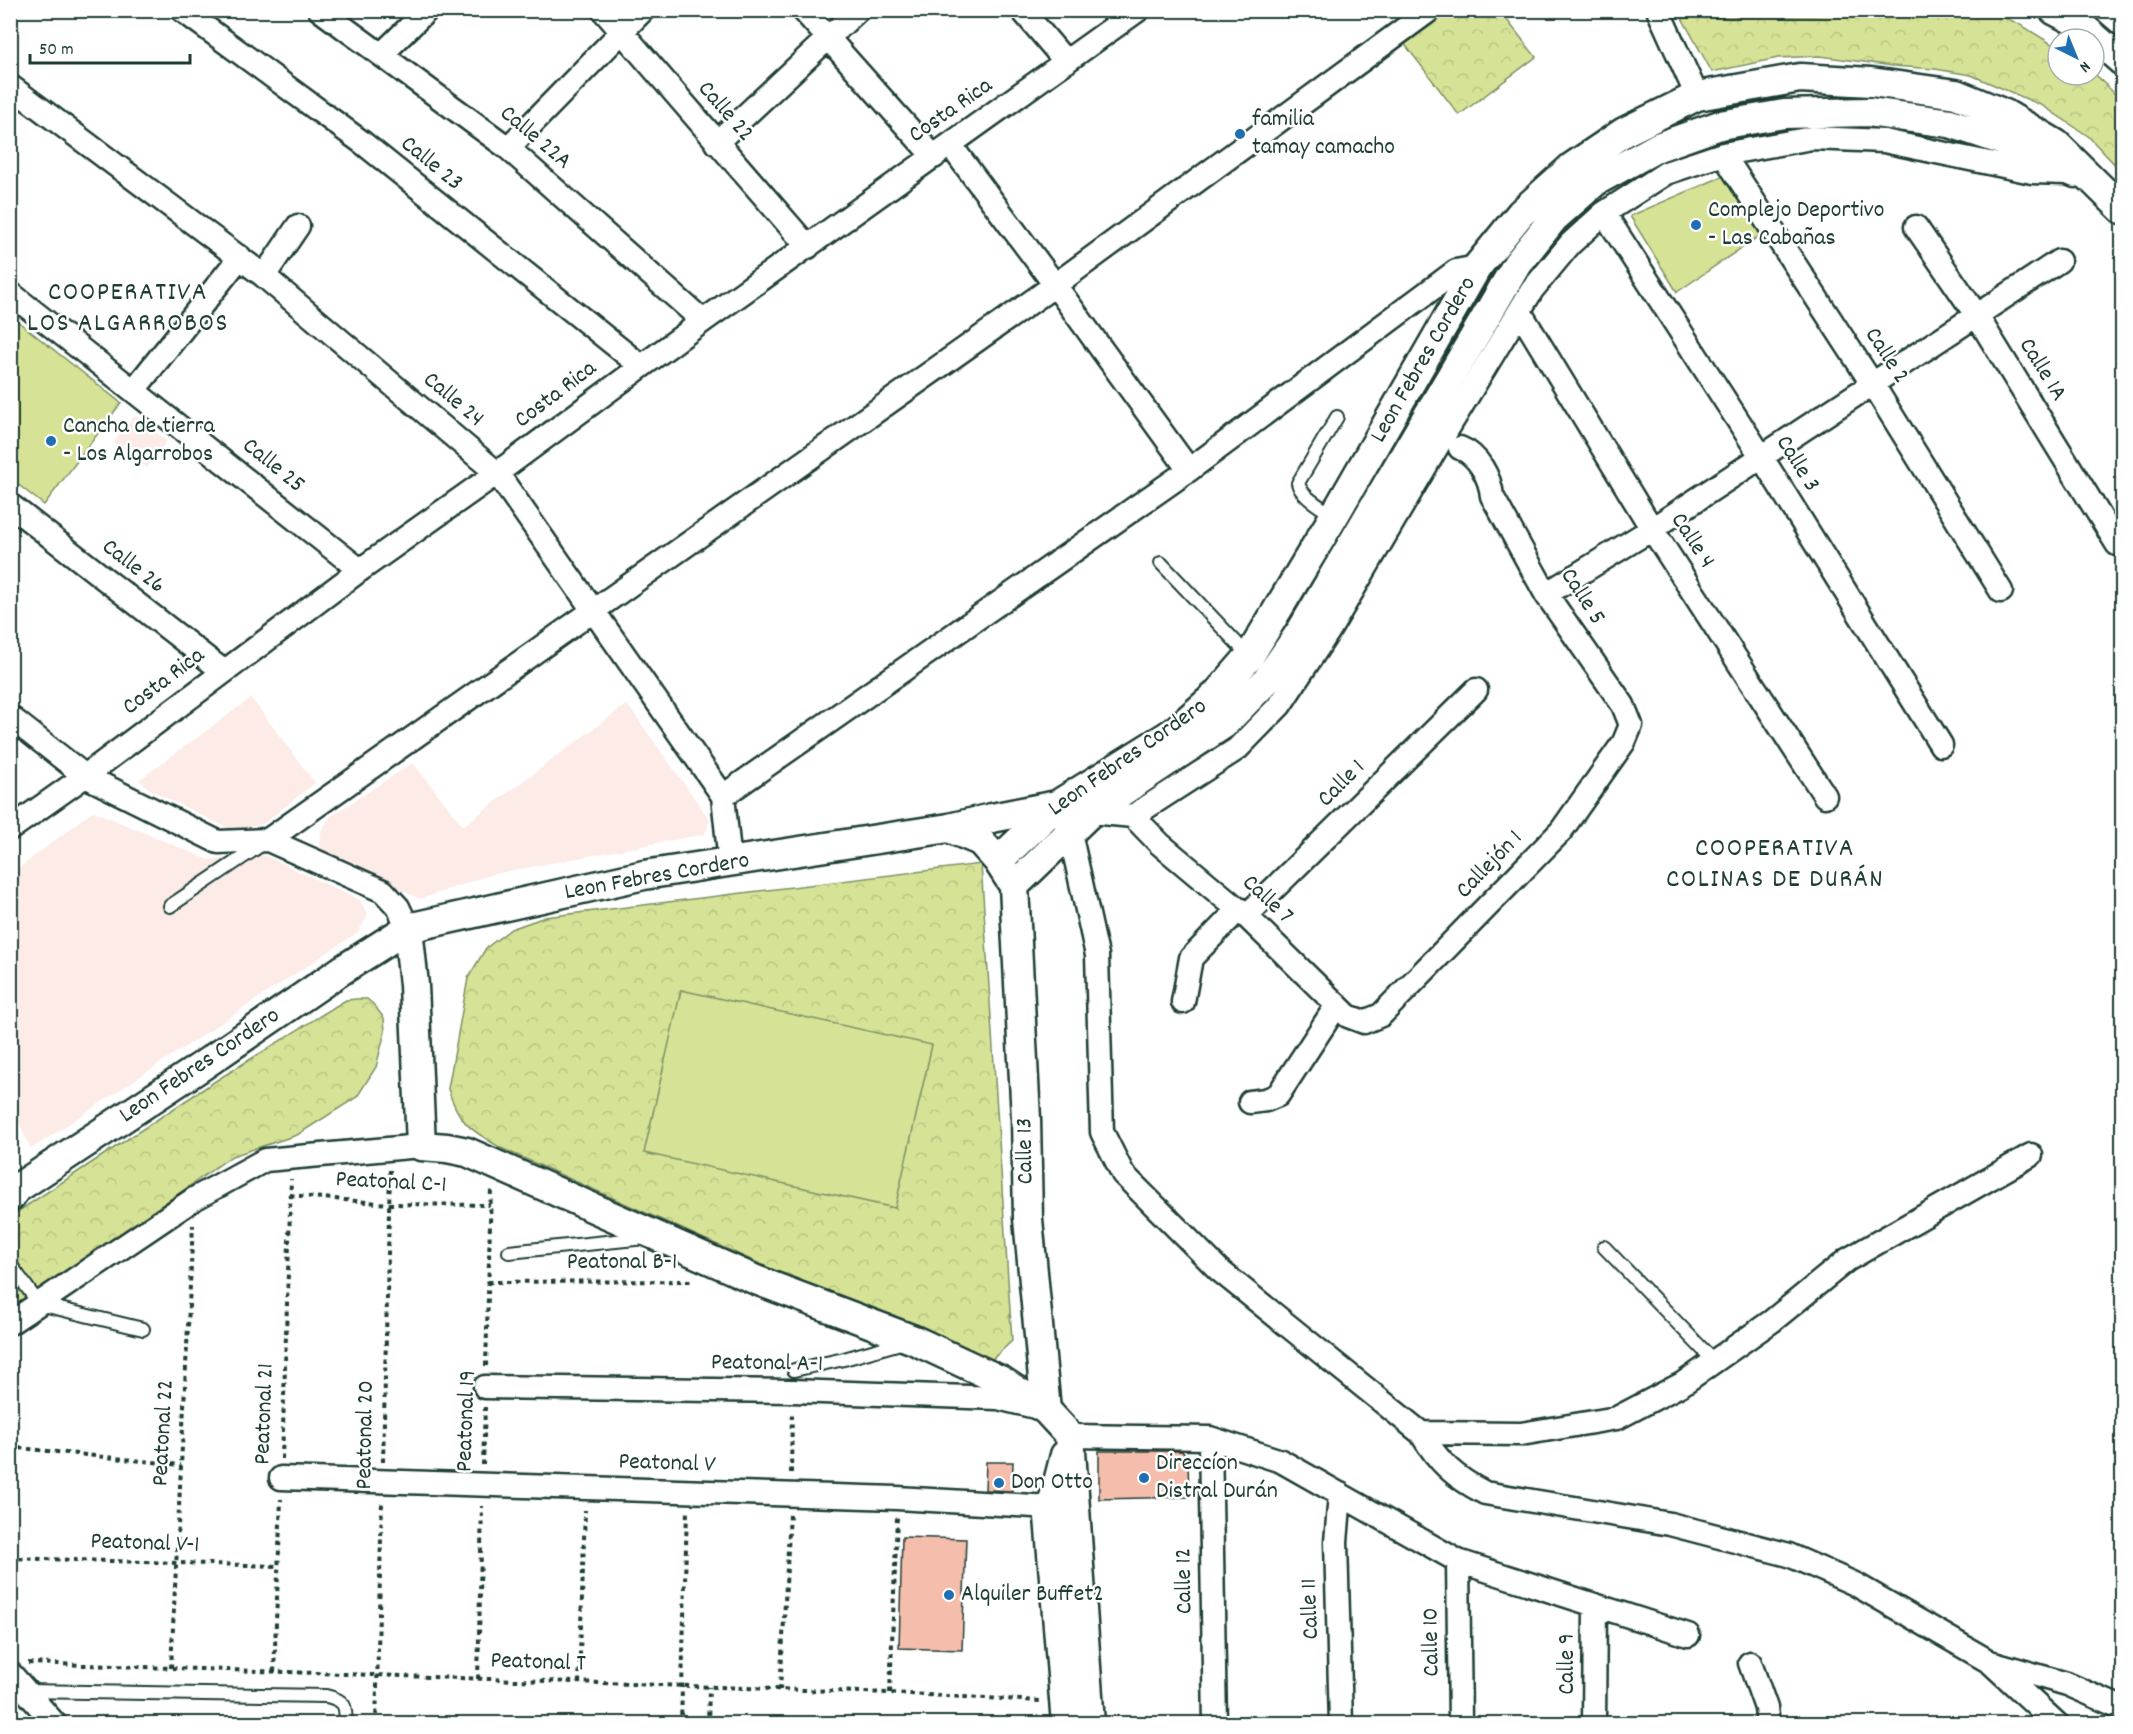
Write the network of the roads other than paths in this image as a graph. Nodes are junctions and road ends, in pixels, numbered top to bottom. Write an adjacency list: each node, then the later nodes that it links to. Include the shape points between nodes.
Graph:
1 (182, 10): 13 (street, Calle 23)
2 (320, 10): 16 (street, Calle 22A)
3 (427, 10): 16 (street)
4 (603, 10): 14 (street, Calle 22)
5 (643, 10): 14 (street)
6 (803, 10): 15 (street)
7 (858, 10): 15 (street)
8 (1022, 10): 18 (street)
9 (1138, 10): 18 (street, Costa Rica)
10 (1430, 10): 36 (street)
11 (1658, 10): 20 (street)
12 (2054, 10): 17 (street, via 2076,22)
13 (212, 18): 41 (street, Calle 23)
14 (622, 33): 22 (street, Calle 22); 23 (street)
15 (829, 40): 22 (street); 24 (street)
16 (382, 54): 23 (street, Calle 22A)
17 (2122, 61)
18 (1066, 62): 24 (street, Costa Rica)
19 (10, 86): 32 (street, Calle 24)
20 (1698, 96): 21 (street, Leon Febres Cordero, via 1800,78 1871,82 1956,94); 34 (street, Leon Febres Cordero, via 1624,132 1572,167 1521,213)
21 (1994, 124): 26 (street, Leon Febres Cordero, via 2056,144); 46 (street, Leon Febres Cordero, via 1950,123 1868,112 1784,114 1720,125 1658,147 1596,181 1554,218 1517,264)
22 (716, 143): 31 (street, Calle 22)
23 (508, 148): 40 (street, Calle 22A)
24 (942, 151): 31 (street, Costa Rica); 36 (street)
25 (1723, 154): 26 (street, via 1812,138 1884,141 2032,172); 28 (street, via 1666,174); 42 (street, Calle 2)
26 (2085, 177): 27 (street, Leon Febres Cordero)
27 (2122, 209)
28 (1604, 213): 38 (street, via 1570,244); 47 (street, Calle 3)
29 (298, 226): 35 (street)
30 (1916, 227): 39 (street, Calle 1A)
31 (808, 247): 40 (street, Costa Rica)
32 (240, 257): 35 (street, Calle 24); 43 (street)
33 (2059, 261): 39 (street)
34 (1478, 267): 44 (street, Leon Febres Cordero); 48 (street, via 1456,271)
35 (264, 276): 49 (street, Calle 24)
36 (1055, 285): 48 (street); 58 (street)
37 (10, 293): 43 (street, Calle 25)
38 (1520, 312): 46 (street); 52 (street, Calle 4)
39 (1977, 316): 42 (street); 53 (street, Calle 1A)
40 (703, 321): 41 (street, Costa Rica)
41 (641, 366): 49 (street, Costa Rica)
42 (1873, 385): 47 (street); 56 (street, Calle 2)
43 (134, 390): 55 (street, Calle 25)
44 (1407, 391): 46 (street, Calle 5); 51 (street, Leon Febres Cordero)
45 (1337, 417): 51 (lane, via 1298,483 1311,499)
46 (1440, 418): 57 (street, Calle 5, via 1460,448 1472,453 1491,484 1492,496); 69 (street, Leon Febres Cordero, via 1266,680 1224,724); 70 (street, via 1330,629 1280,705 1237,749)
47 (1761, 456): 52 (street); 64 (street, Calle 3)
48 (1189, 471): 66 (street)
49 (497, 473): 55 (street, Costa Rica); 58 (street, Calle 24)
50 (10, 505): 60 (street, Calle 26)
51 (1334, 516): 59 (street, Leon Febres Cordero)
52 (1652, 529): 57 (street); 67 (street, Calle 4)
53 (2117, 544)
54 (1161, 563): 59 (lane)
55 (360, 570): 60 (street, Costa Rica)
56 (2001, 591)
57 (1546, 594): 63 (street, Calle 5, via 1623,705)
58 (594, 611): 66 (street, Calle 24); 74 (street)
59 (1250, 657): 68 (street, Leon Febres Cordero, via 1216,695 1174,732)
60 (223, 671): 65 (street, Costa Rica)
61 (1476, 690): 79 (street, Calle 1)
62 (10, 717): 65 (street)
63 (1631, 725): 83 (street, Callejón 1, via 1624,742 1561,831 1381,1015)
64 (1941, 745)
65 (85, 776): 72 (street, Costa Rica); 74 (street, via 218,842)
66 (723, 796): 76 (street, Calle 24)
67 (1825, 796)
68 (1057, 805): 71 (street, Leon Febres Cordero); 73 (street); 75 (street, Leon Febres Cordero)
69 (1091, 812): 70 (street); 73 (street, Leon Febres Cordero)
70 (1133, 816): 79 (street, Calle 7)
71 (949, 828): 75 (street, via 980,841); 76 (street, Leon Febres Cordero)
72 (10, 829)
73 (1070, 833): 77 (street, Leon Febres Cordero); 100 (street, via 1097,955 1102,1132 1123,1174 1219,1270)
74 (268, 840): 78 (lane); 80 (street, via 382,891 398,907)
75 (998, 861): 77 (street, Calle 13)
76 (730, 862): 80 (street, Leon Febres Cordero, via 644,875)
77 (1014, 886): 99 (street, Calle 13, via 1028,1219)
78 (170, 906)
79 (1242, 913): 81 (street, Calle 1, via 1191,958); 82 (street, Calle 7)
80 (408, 928): 85 (street); 87 (street, Leon Febres Cordero)
81 (1183, 1002)
82 (1337, 1005): 83 (street, Calle 7, via 1347,1016); 84 (street, via 1278,1095)
83 (1364, 1022)
84 (1250, 1102)
85 (421, 1146): 88 (street, via 467,1152); 92 (street, via 265,1160 194,1199)
86 (2031, 1155): 96 (street, via 1847,1260 1772,1321)
87 (12, 1188)
88 (658, 1236): 90 (lane); 95 (street, via 756,1280)
89 (1604, 1247): 96 (lane)
90 (509, 1252)
91 (10, 1264): 92 (lane)
92 (39, 1304): 93 (street); 94 (lane)
93 (10, 1323)
94 (143, 1329)
95 (914, 1340): 97 (lane, via 844,1359); 99 (street, via 1002,1381)
96 (1714, 1361): 100 (street, via 1682,1384 1617,1418 1521,1434)
97 (793, 1380): 98 (street, Peatonal A-1); 99 (street, Peatonal A-1, via 998,1398)
98 (486, 1386)
99 (1046, 1410): 101 (street)
100 (1421, 1433): 110 (street, via 1434,1456 1462,1481 1485,1493 1670,1524 1789,1556 1855,1584)
101 (1070, 1436): 102 (street); 105 (street); 109 (street)
102 (1210, 1438): 104 (street, via 1281,1461); 119 (street, Calle 12)
103 (281, 1478): 105 (street, Peatonal V, via 897,1498)
104 (1340, 1494): 106 (street); 120 (street, Calle 11, via 1336,1542)
105 (1050, 1507): 109 (street)
106 (1458, 1561): 107 (street); 121 (street, Calle 10)
107 (1595, 1605): 108 (street); 122 (street, Calle 9)
108 (1688, 1635)
109 (1072, 1648): 115 (street); 118 (street)
110 (1990, 1662): 114 (street, via 2067,1684); 124 (street)
111 (1750, 1663): 123 (street, via 1767,1708)
112 (16, 1668): 113 (street)
113 (27, 1691): 116 (street); 117 (lane, via 326,1696 344,1704)
114 (2122, 1708)
115 (1065, 1713)
116 (56, 1724)
117 (345, 1724)
118 (1090, 1724)
119 (1215, 1724)
120 (1341, 1724)
121 (1460, 1724)
122 (1594, 1724)
123 (1768, 1724)
124 (2057, 1724)

